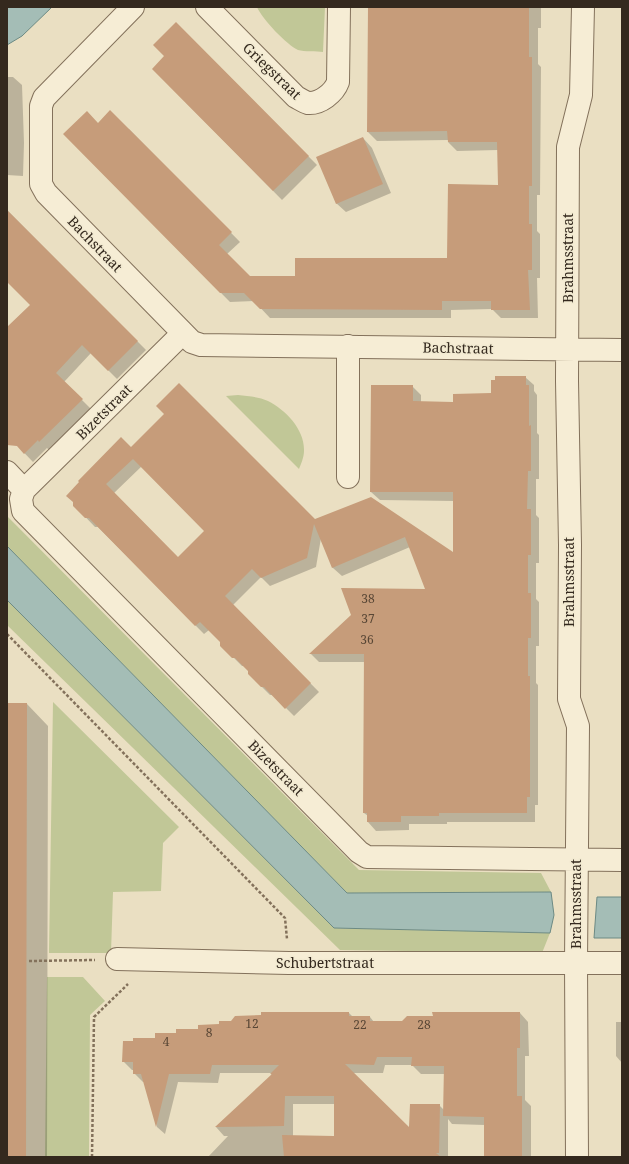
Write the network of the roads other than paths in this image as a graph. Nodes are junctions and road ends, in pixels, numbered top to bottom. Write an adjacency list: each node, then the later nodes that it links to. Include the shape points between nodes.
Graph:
1 (133, 7): 5 (street, Bachstraat, via 44,98 41,106 41,184 46,193)
2 (206, 7): 3 (street, Griegstraat, via 296,97 307,103 329,96 338,82)
3 (339, 7)
4 (583, 7): 7 (street, Brahmsstraat, via 582,95 568,147)
5 (183, 333): 6 (street, Bachstraat, via 192,342 201,345); 11 (street, Bizetstraat)
6 (348, 346): 7 (street, Bachstraat); 10 (street)
7 (567, 350): 8 (street, Bachstraat); 12 (street, Brahmsstraat, via 569,699 578,726)
8 (622, 350)
9 (7, 472): 11 (street)
10 (348, 477)
11 (24, 490): 12 (street, Bizetstraat, via 21,499 23,511 359,852 368,857)
12 (576, 860): 13 (street, Bizetstraat); 15 (street, Brahmsstraat)
13 (622, 860)
14 (117, 959): 15 (street, Schubertstraat, via 289,963)
15 (576, 963): 16 (street, Schubertstraat); 17 (street, Brahmsstraat)
16 (622, 963)
17 (577, 1157)

